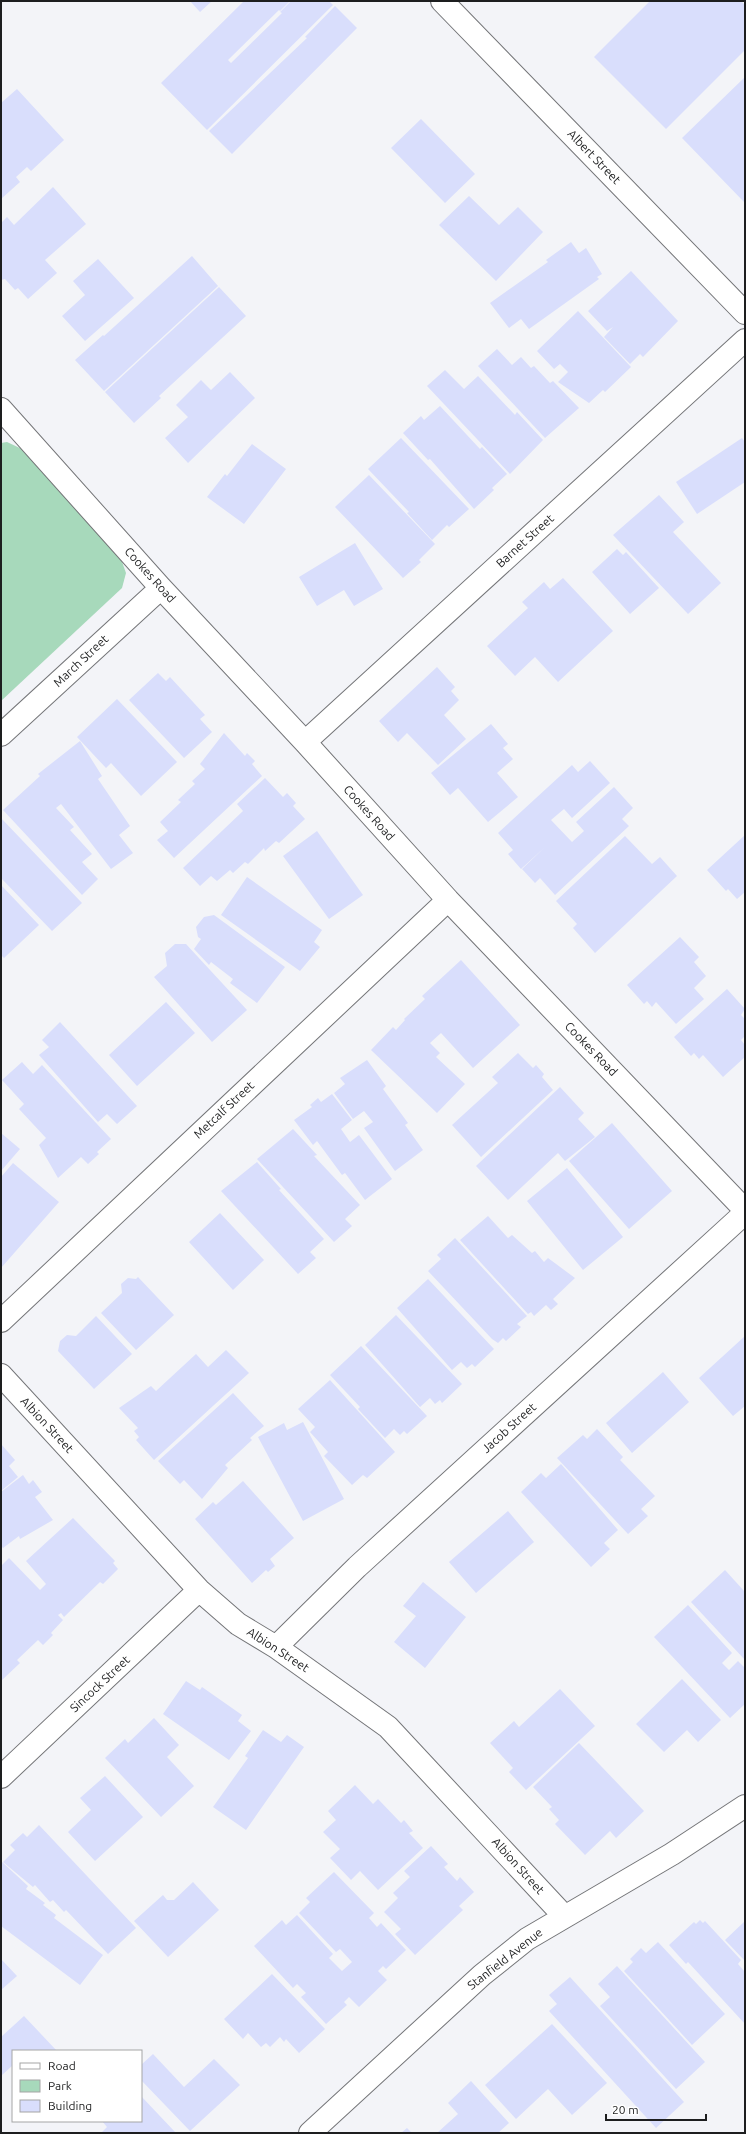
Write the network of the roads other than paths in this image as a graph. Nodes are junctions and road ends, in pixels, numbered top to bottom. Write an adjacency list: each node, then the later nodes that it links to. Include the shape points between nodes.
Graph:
1 (446, 2): 2 (street, Albert Street)
2 (745, 313)
3 (745, 340): 7 (street, Barnet Street)
4 (3, 417): 5 (street, Cookes Road)
5 (161, 588): 6 (street, March Street); 7 (street, Cookes Road)
6 (1, 735)
7 (305, 742): 8 (street, Cookes Road)
8 (448, 900): 9 (street, Cookes Road); 11 (street, Metcalf Street)
9 (745, 1210)
10 (745, 1213): 14 (street, Jacob Street, via 357,1567)
11 (1, 1320)
12 (1, 1375): 13 (street, Albion Street)
13 (199, 1590): 14 (street, Albion Street, via 238,1624); 15 (street, Sincock Street)
14 (276, 1647): 17 (street, Albion Street, via 388,1726)
15 (1, 1777)
16 (745, 1806): 17 (street, Stanfield Avenue, via 672,1854)
17 (564, 1916): 18 (street, Stanfield Avenue, via 527,1939 482,1975)
18 (310, 2133)

